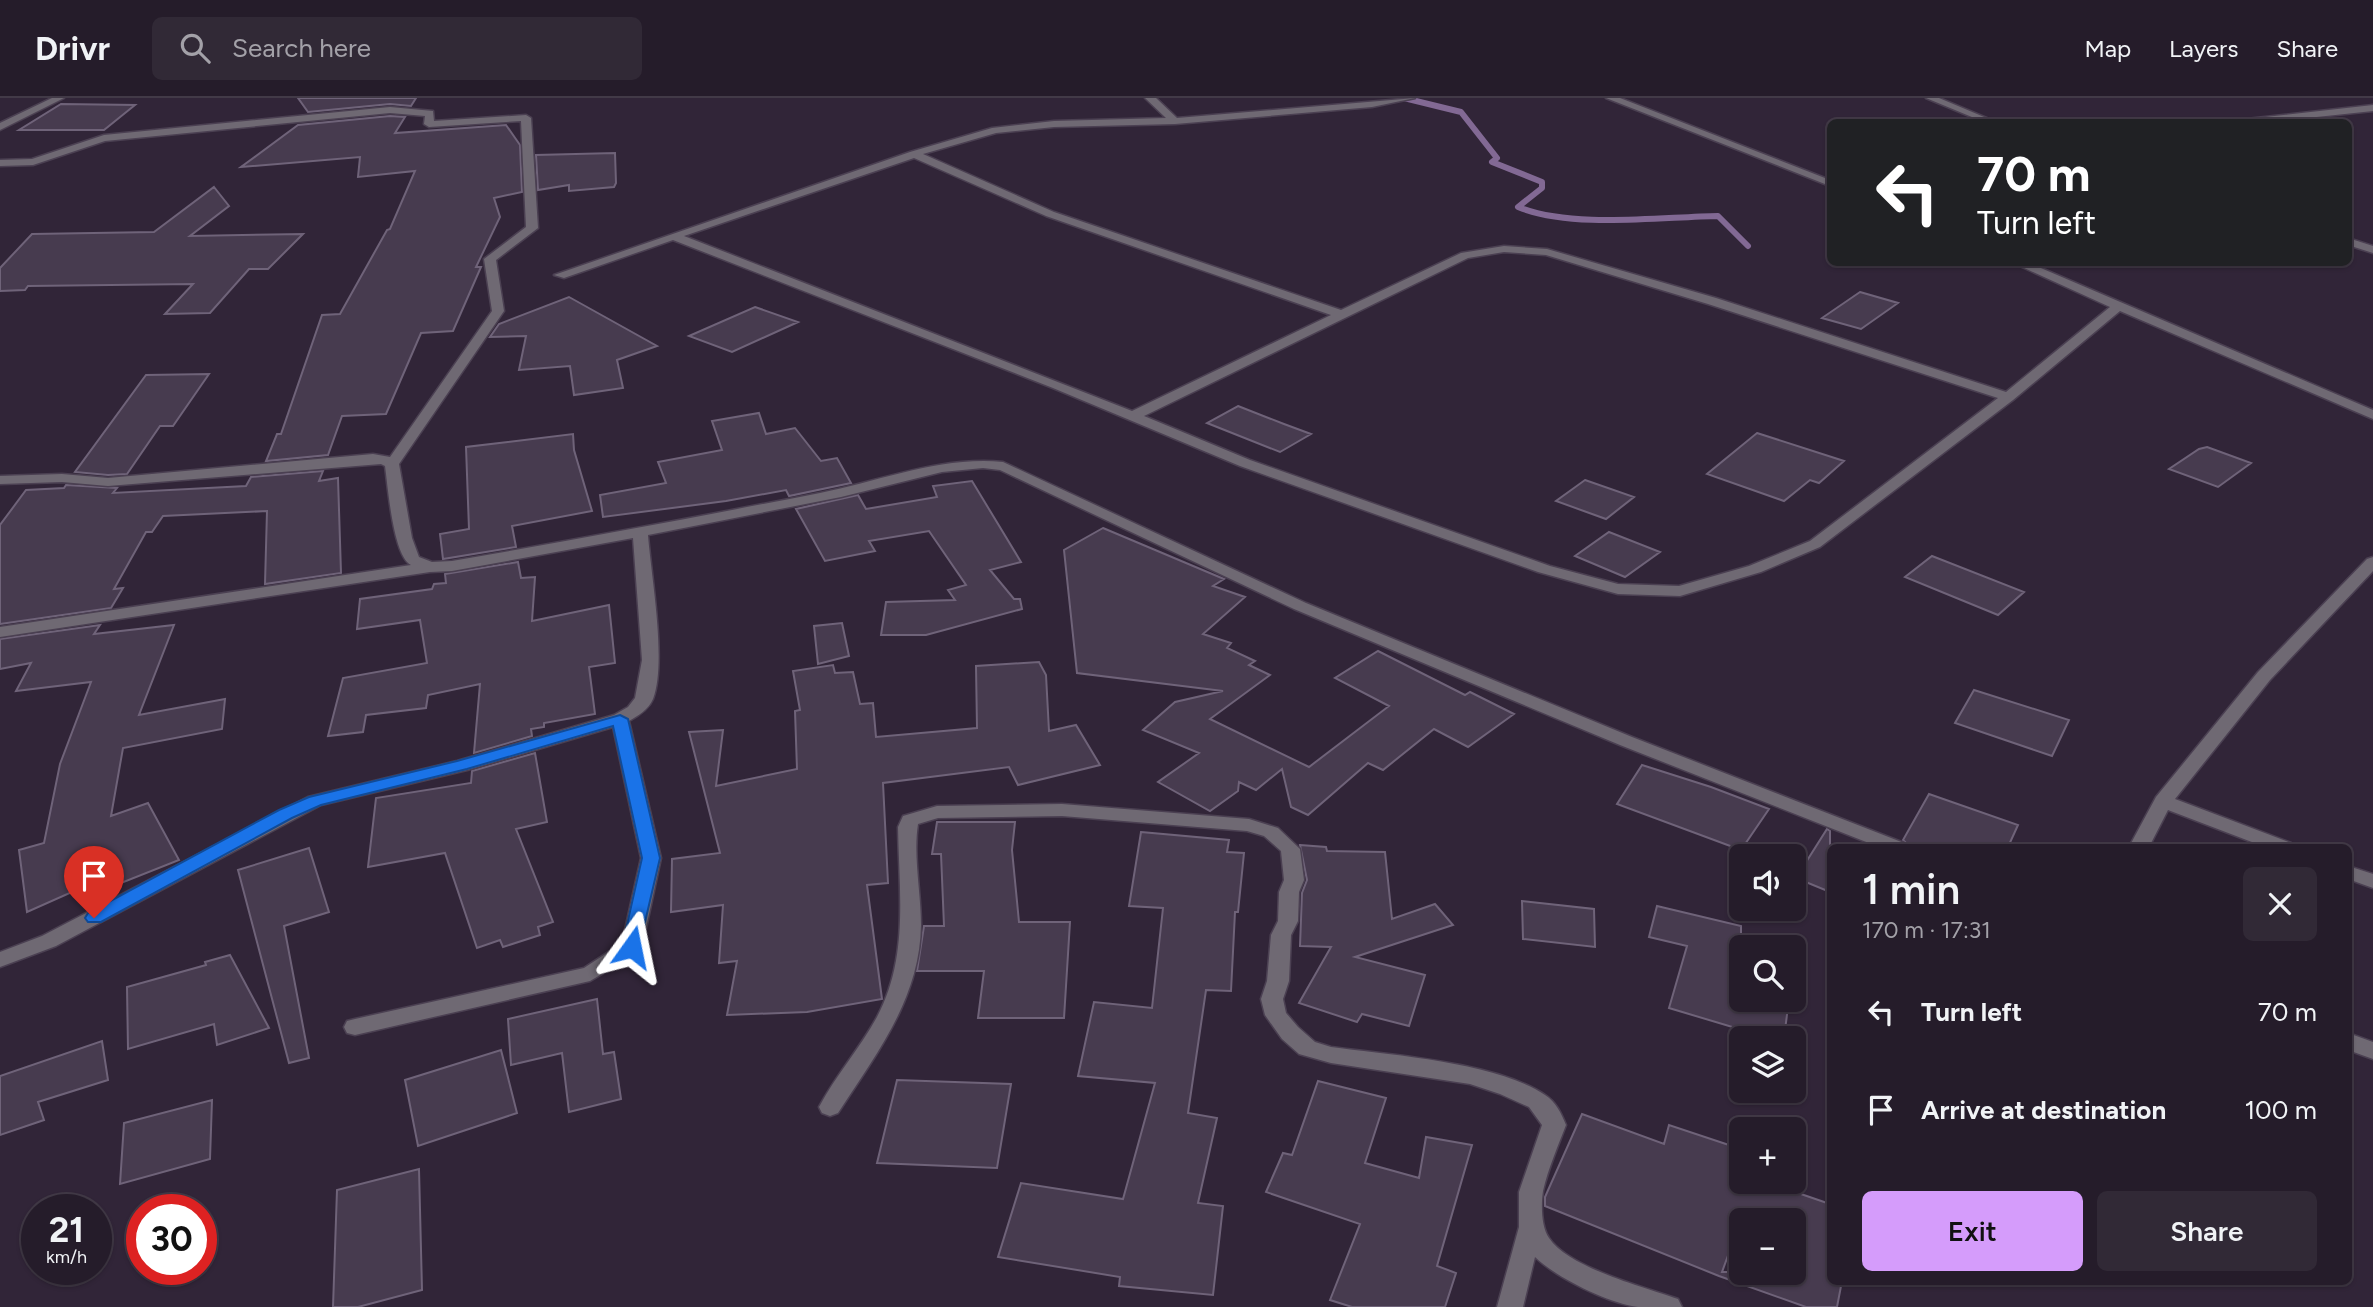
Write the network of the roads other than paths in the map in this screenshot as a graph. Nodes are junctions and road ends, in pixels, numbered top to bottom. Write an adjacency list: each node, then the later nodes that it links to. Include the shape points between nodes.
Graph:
1 (59, 98): 10 (street)
2 (1150, 98): 9 (street)
3 (1410, 98): 9 (street)
4 (1611, 98): 13 (street)
5 (1931, 98): 7 (street)
6 (2373, 108): 8 (street)
7 (1984, 119)
8 (2274, 119)
9 (1175, 121): 11 (street, via 1024,126 995,130)
10 (0, 127)
11 (914, 155): 14 (street); 20 (street, via 1050,214)
12 (0, 163): 24 (street, via 33,162 104,138 390,110 430,113 429,124 526,118 532,228 490,259 498,311)
13 (1827, 182)
14 (673, 236): 18 (street); 23 (street)
15 (2352, 242): 16 (street)
16 (2373, 250)
17 (2025, 266): 19 (street)
18 (560, 275)
19 (2117, 307): 21 (street); 22 (street)
20 (1340, 314): 21 (street, via 1465,255 1504,249 1547,252); 23 (street)
21 (2008, 397): 23 (street, via 1815,544 1680,592 1618,589 1544,569 1245,463)
22 (2373, 415)
23 (1131, 417)
24 (392, 464): 25 (street, via 373,458 108,482); 28 (street, via 412,560)
25 (0, 480)
26 (640, 534): 28 (street); 30 (street, via 650,660 644,699); 32 (street, via 854,491 961,464 1003,466 1300,607)
27 (2373, 562): 31 (street, via 2264,676)
28 (430, 567): 29 (street)
29 (0, 632)
30 (620, 719): 37 (street, via 461,766 315,801 49,941); 38 (street, via 651,858 632,947 590,974)
31 (2163, 801): 33 (street); 34 (street)
32 (1889, 844)
33 (2141, 844)
34 (2276, 844)
35 (2352, 873): 36 (street)
36 (2373, 881)
37 (0, 960)
38 (355, 1027)
39 (2352, 1043): 40 (street)
40 (2373, 1051)
41 (830, 1107): 42 (street, via 903,982 910,953 910,820 937,812 1062,810 1249,825 1271,832 1290,849 1294,880 1272,999 1276,1015 1307,1048 1471,1076 1537,1101 1554,1125 1531,1192)
42 (1531, 1227): 43 (street); 44 (street, via 1540,1246 1555,1260 1604,1285)
43 (1510, 1307)
44 (1669, 1307)

